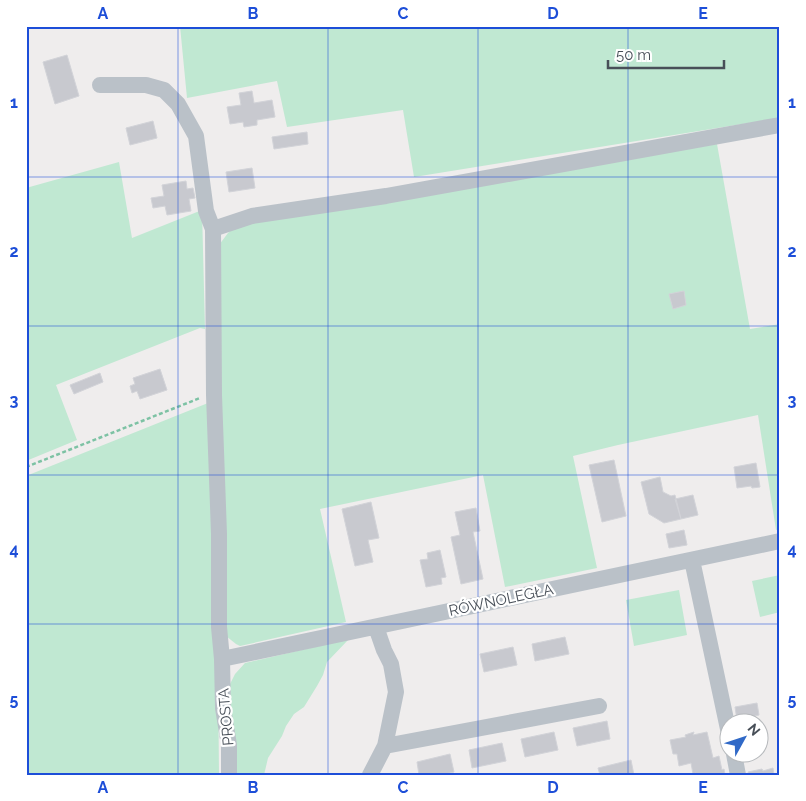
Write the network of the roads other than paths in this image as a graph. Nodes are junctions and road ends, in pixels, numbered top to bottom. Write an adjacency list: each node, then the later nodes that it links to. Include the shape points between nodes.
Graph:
1 (100, 85): 3 (street, PROSTA, via 146,85 164,90 178,104 196,136 206,211)
2 (780, 125): 3 (street, via 386,196 252,216)
3 (213, 229): 7 (street, PROSTA)
4 (780, 541): 5 (street, RÓWNOLEGŁA)
5 (692, 560): 6 (street, RÓWNOLEGŁA); 9 (street)
6 (376, 627): 7 (street, RÓWNOLEGŁA); 10 (street, via 392,664 396,692)
7 (222, 659): 11 (street, PROSTA)
8 (599, 706): 10 (street)
9 (725, 714)
10 (385, 746): 12 (street)
11 (229, 775)
12 (370, 775)

